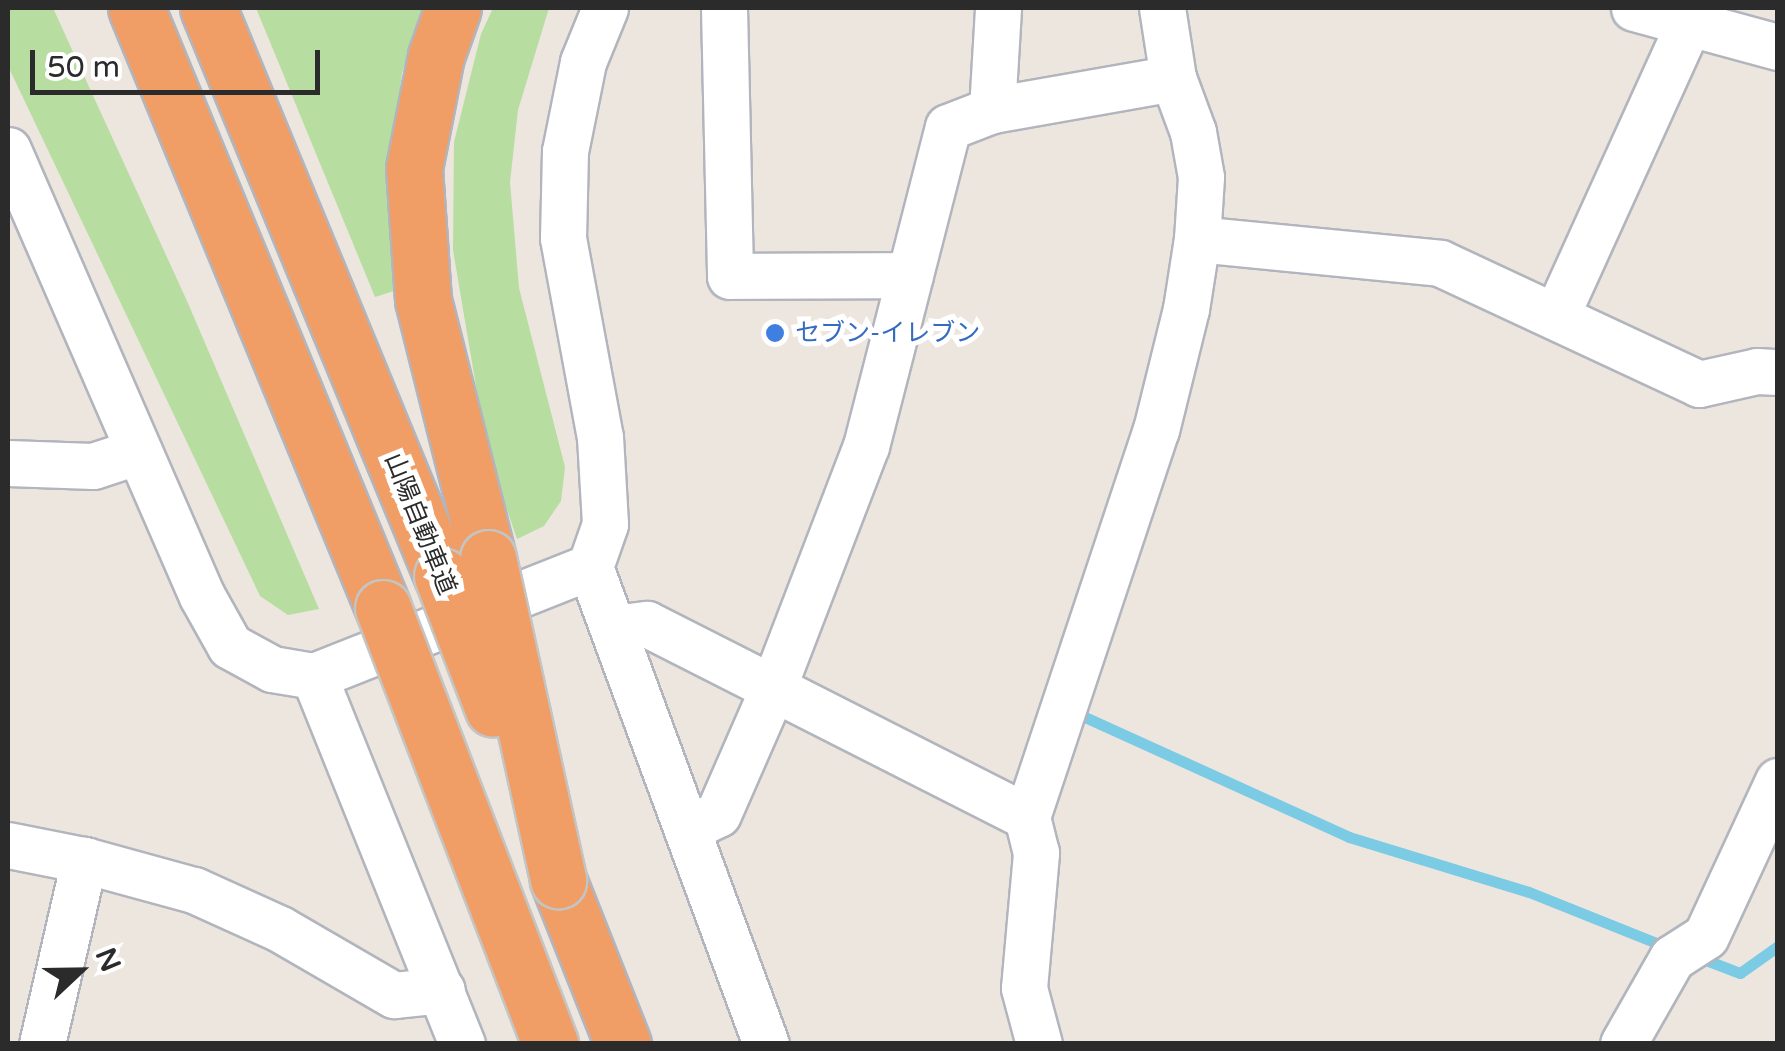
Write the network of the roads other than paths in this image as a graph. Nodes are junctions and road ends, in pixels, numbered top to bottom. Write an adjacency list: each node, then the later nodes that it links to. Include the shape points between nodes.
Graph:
1 (110, 8): 19 (highway)
2 (136, 8): 19 (highway)
3 (208, 8): 22 (highway, 山陽自動車道)
4 (453, 8): 22 (highway, via 436,56 414,168 422,300)
5 (605, 8): 23 (street, via 583,62 565,151 563,238 600,437 605,524)
6 (724, 8): 16 (street, via 730,276)
7 (998, 8): 13 (street)
8 (1162, 8): 12 (street)
9 (1634, 8): 10 (street)
10 (1690, 23): 11 (street); 17 (street)
11 (1778, 47)
12 (1174, 78): 13 (street); 15 (street, via 1201,177)
13 (992, 110): 16 (street, via 948,127)
14 (8, 150): 20 (street)
15 (1197, 239): 17 (street, via 1440,262); 28 (street, via 1156,430)
16 (910, 275): 26 (street, via 866,446)
17 (1556, 316): 18 (street, via 1699,384)
18 (1778, 372)
19 (301, 405): 35 (highway, bridge)
20 (139, 451): 21 (street, via 94,466); 25 (street, via 230,646 272,669)
21 (8, 463)
22 (465, 567): 36 (highway, bridge, via 558,880)
23 (590, 567): 24 (street); 25 (street)
24 (613, 628): 26 (street, via 647,624); 29 (street)
25 (314, 676): 32 (street)
26 (773, 688): 28 (street); 29 (street, via 718,814)
27 (1778, 781): 39 (street, via 1706,936 1672,958)
28 (1027, 817): 38 (street, via 1036,853 1024,988)
29 (687, 828): 37 (street)
30 (8, 845): 31 (street)
31 (84, 860): 32 (street, via 194,890 280,929 394,995); 33 (street)
32 (442, 990): 34 (street)
33 (42, 1044)
34 (462, 1044)
35 (550, 1044)
36 (623, 1044)
37 (766, 1044)
38 (1039, 1044)
39 (1622, 1044)

